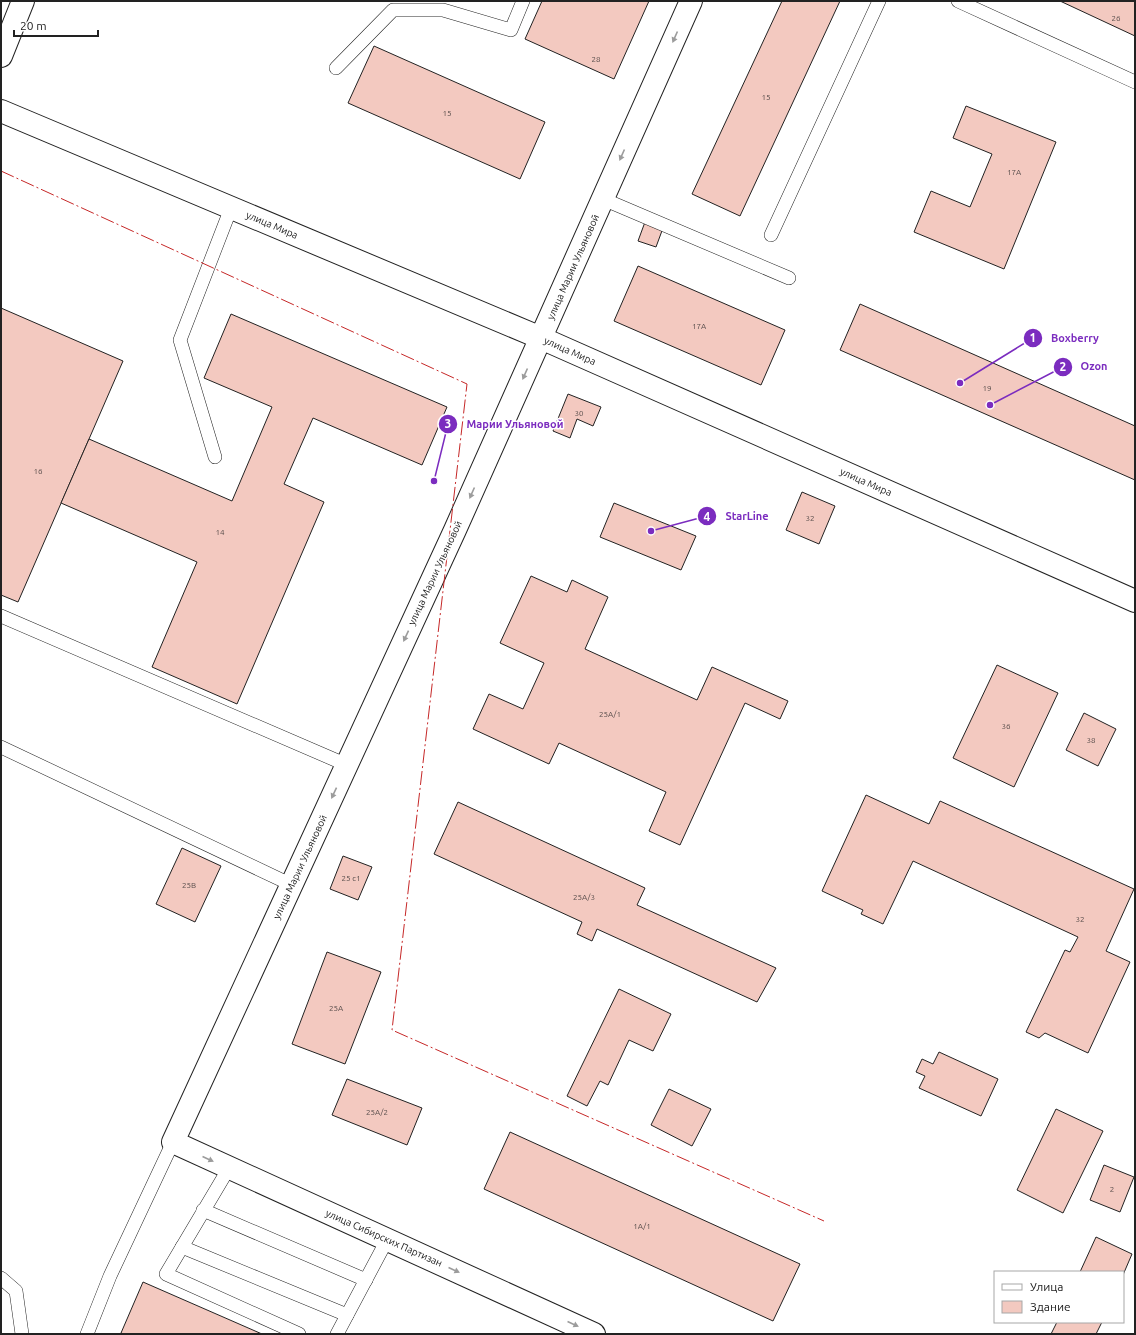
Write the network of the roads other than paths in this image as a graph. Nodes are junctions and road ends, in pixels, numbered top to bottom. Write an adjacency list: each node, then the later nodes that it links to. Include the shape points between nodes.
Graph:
1 (23, 1): 6 (street)
2 (523, 1): 7 (lane, via 511,30 443,10 393,10)
3 (691, 1): 10 (street, улица Марии Ульяновой, one-way to 10)
4 (879, 1): 12 (lane)
5 (958, 1): 8 (lane)
6 (1, 56)
7 (336, 68)
8 (1135, 82)
9 (1, 111): 11 (street, улица Мира)
10 (603, 199): 13 (lane); 14 (street, улица Марии Ульяновой)
11 (231, 208): 14 (street, улица Мира); 15 (lane, via 180,340)
12 (771, 235)
13 (788, 278)
14 (541, 338): 16 (street, улица Мира); 19 (street, улица Марии Ульяновой, one-way to 19)
15 (215, 457)
16 (1135, 601)
17 (1, 616): 19 (lane)
18 (1, 747): 20 (lane)
19 (347, 765): 20 (street, улица Марии Ульяновой, one-way to 20)
20 (292, 885): 21 (street, улица Марии Ульяновой)
21 (173, 1142): 22 (street, улица Сибирских Партизан, one-way to 22); 30 (lane, via 110,1276)
22 (229, 1168): 23 (lane); 24 (street, улица Сибирских Партизан)
23 (203, 1210): 25 (lane); 27 (lane)
24 (387, 1240): 27 (lane); 33 (street, улица Сибирских Партизан, one-way to 33)
25 (182, 1247): 28 (lane); 31 (lane, via 166,1274)
26 (1, 1278): 29 (lane, via 16,1291)
27 (366, 1280): 28 (lane)
28 (347, 1315): 32 (lane)
29 (22, 1334)
30 (87, 1334)
31 (299, 1334)
32 (337, 1334)
33 (594, 1334)

